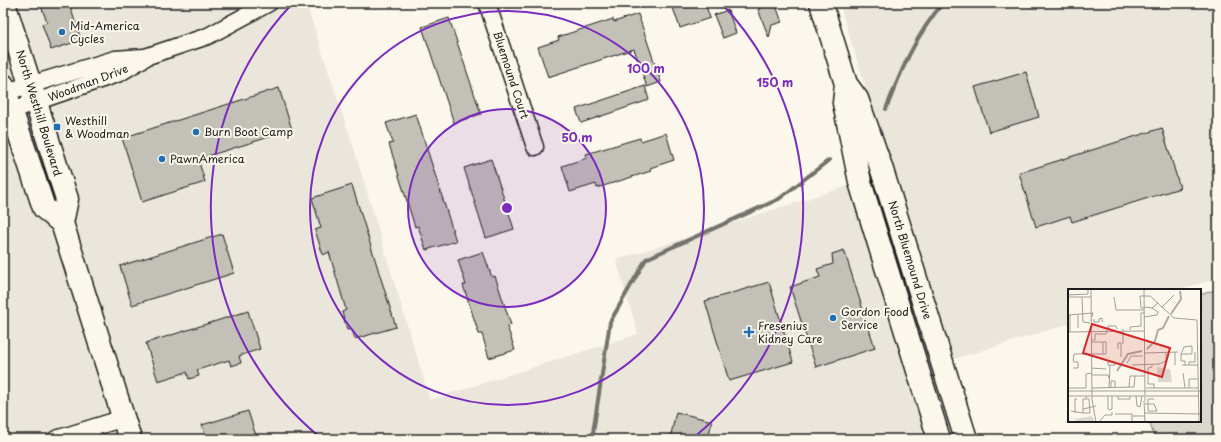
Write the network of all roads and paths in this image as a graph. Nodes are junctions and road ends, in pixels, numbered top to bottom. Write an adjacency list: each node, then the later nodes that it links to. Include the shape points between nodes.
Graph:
1 (4, 3): 6 (main road, North Westhill Boulevard)
2 (269, 3): 6 (street, Woodman Drive, via 208,36 148,56 120,73)
3 (487, 3): 8 (street, Bluemound Court)
4 (821, 3): 5 (main road, North Bluemound Drive)
5 (846, 84): 13 (main road, North Bluemound Drive, via 844,103 860,182); 14 (main road, North Bluemound Drive, via 857,99 881,166)
6 (33, 94): 7 (street, Woodman Drive); 9 (main road, North Westhill Boulevard, via 67,199)
7 (5, 99): 9 (main road, via 44,208)
8 (535, 147)
9 (62, 223): 10 (main road, North Westhill Boulevard)
10 (124, 418): 11 (street); 12 (main road, North Westhill Boulevard)
11 (56, 439)
12 (130, 439)
13 (939, 439)
14 (966, 439)

